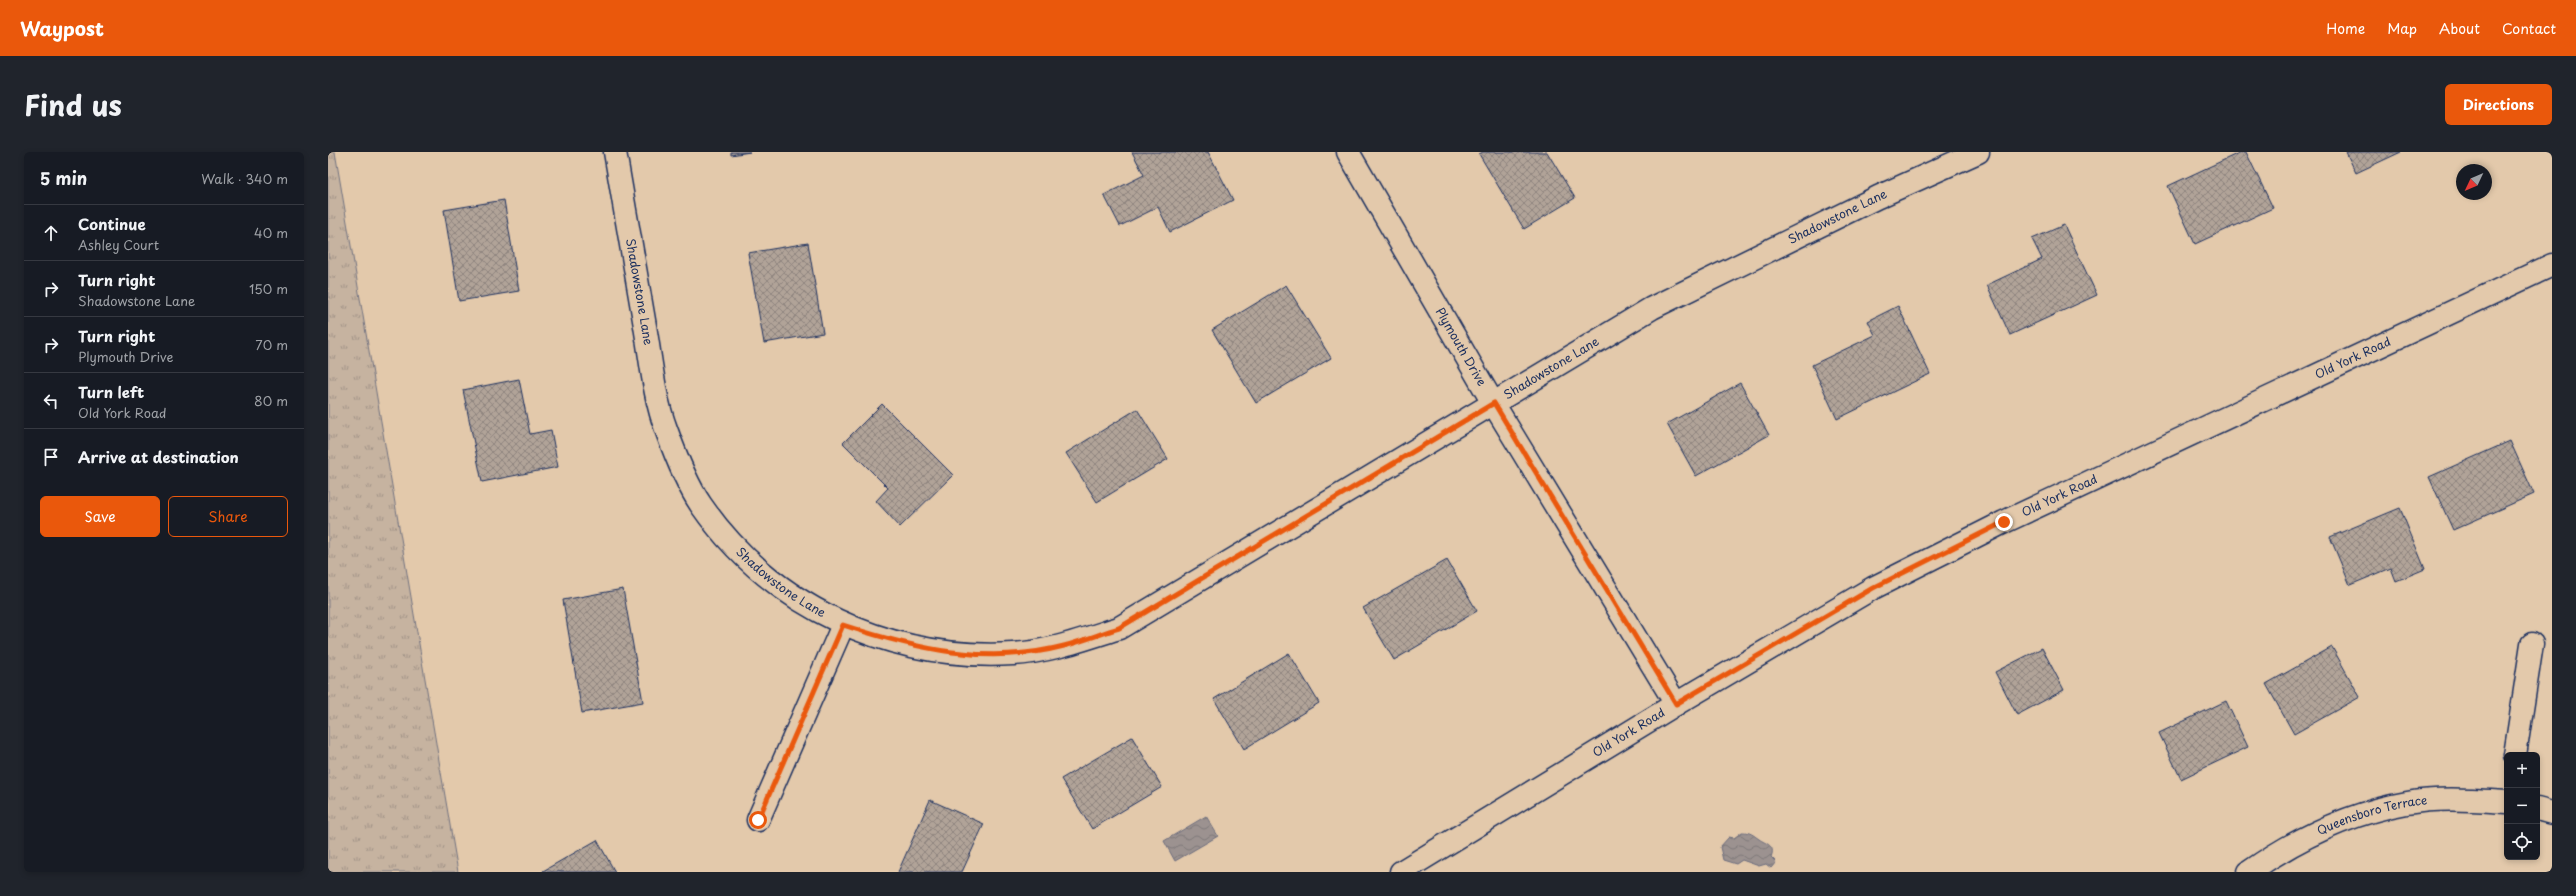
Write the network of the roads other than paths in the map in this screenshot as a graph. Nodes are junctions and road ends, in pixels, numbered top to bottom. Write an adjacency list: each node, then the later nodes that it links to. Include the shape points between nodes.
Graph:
1 (615, 152): 7 (street, Shadowstone Lane, via 654,377 665,427 682,467 700,503 725,536 760,571 796,600)
2 (1348, 152): 6 (street, Plymouth Drive)
3 (1978, 152): 4 (street, Shadowstone Lane)
4 (1950, 158): 6 (street, Shadowstone Lane, via 1659,304 1598,338)
5 (2552, 265): 9 (street, Old York Road, via 2301,381 1873,588)
6 (1494, 403): 7 (street, Shadowstone Lane, via 1119,628 1063,646 1014,654 948,653 897,643); 9 (street, Plymouth Drive)
7 (843, 625): 14 (street)
8 (2532, 644): 10 (street)
9 (1676, 704): 15 (street, Old York Road)
10 (2514, 752)
11 (2504, 802): 16 (street, Queensboro Terrace, via 2408,802 2364,813 2296,843)
12 (2540, 811): 13 (street)
13 (2552, 813)
14 (758, 820)
15 (1401, 872)
16 (2249, 872)

